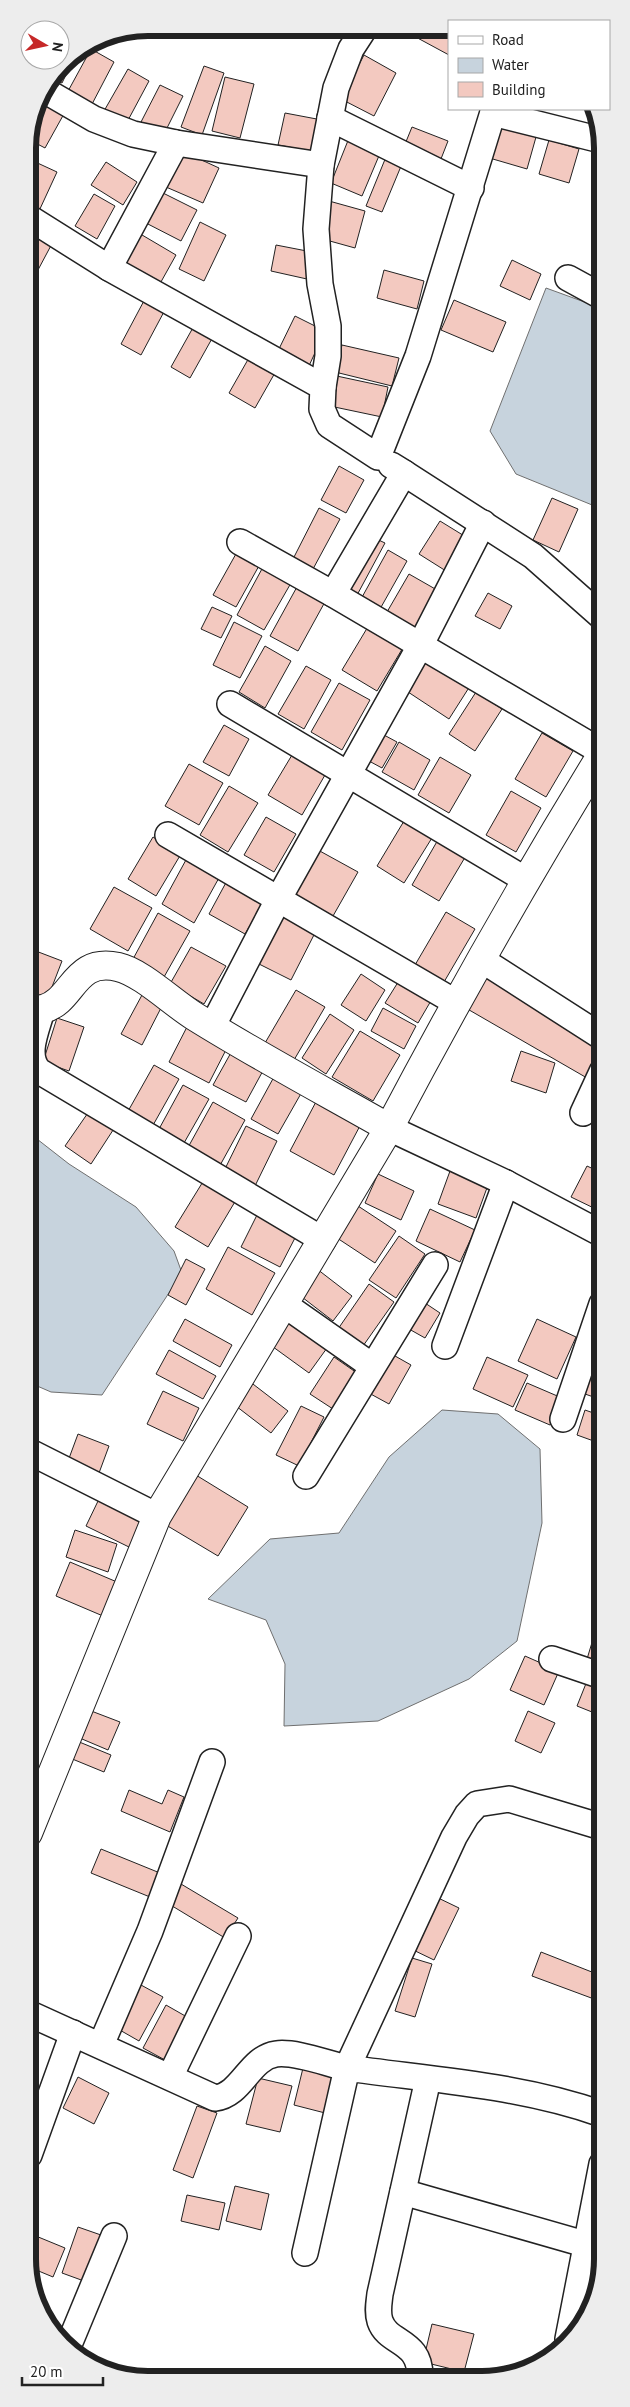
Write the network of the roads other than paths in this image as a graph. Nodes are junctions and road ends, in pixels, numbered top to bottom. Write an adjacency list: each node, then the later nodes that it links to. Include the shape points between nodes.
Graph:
1 (359, 36): 4 (street, via 339,80)
2 (50, 94): 6 (street, via 94,119 133,134)
3 (494, 111): 5 (street); 8 (street)
4 (330, 118): 7 (street); 8 (street)
5 (593, 138)
6 (176, 143): 7 (street); 10 (street)
7 (321, 166): 13 (street, via 316,229 320,284 328,326)
8 (471, 188): 14 (street, via 418,356)
9 (36, 222): 10 (street)
10 (109, 268): 13 (street)
11 (568, 278): 12 (street)
12 (594, 292)
13 (324, 387): 14 (street, via 322,409 329,425)
14 (378, 457): 15 (street)
15 (404, 473): 16 (street); 18 (street)
16 (483, 523): 19 (street, via 533,556); 20 (street)
17 (240, 542): 18 (street)
18 (333, 594): 20 (street)
19 (594, 611)
20 (420, 646): 22 (street); 24 (street)
21 (230, 704): 24 (street)
22 (594, 748)
23 (594, 766): 26 (street)
24 (349, 773): 26 (street); 27 (street)
25 (168, 835): 27 (street)
26 (526, 880): 28 (street)
27 (279, 898): 29 (street); 31 (street)
28 (482, 960): 29 (street); 32 (street)
29 (455, 1002): 36 (street)
30 (36, 1008): 31 (street, via 53,1004 80,975 95,966 118,967 134,973 175,1005)
31 (212, 1027): 36 (street)
32 (594, 1032)
33 (36, 1067): 39 (street)
34 (594, 1089): 35 (street)
35 (583, 1113)
36 (389, 1128): 37 (street); 39 (street)
37 (506, 1183): 38 (street); 43 (street)
38 (594, 1230)
39 (323, 1240): 41 (street)
40 (434, 1265): 44 (street)
41 (285, 1305): 44 (street); 48 (street)
42 (594, 1328): 45 (street)
43 (445, 1346)
44 (372, 1366): 47 (street)
45 (563, 1419)
46 (36, 1454): 48 (street)
47 (306, 1476)
48 (157, 1516): 52 (street)
49 (552, 1659): 50 (street)
50 (594, 1673)
51 (212, 1762): 57 (street, via 150,1931)
52 (36, 1813)
53 (594, 1825): 58 (street, via 510,1799 477,1804 454,1837)
54 (238, 1936): 59 (street)
55 (36, 2017): 56 (street)
56 (73, 2033): 57 (street); 62 (street)
57 (101, 2045): 59 (street)
58 (348, 2068): 59 (street, via 276,2054 261,2061 231,2092 215,2098); 60 (street); 66 (street)
59 (170, 2077)
60 (428, 2079): 61 (street, via 511,2090 570,2102); 63 (street)
61 (594, 2111)
62 (36, 2133)
63 (403, 2192): 65 (street); 69 (street, via 378,2311 384,2329 408,2346 416,2357)
64 (114, 2236): 68 (street)
65 (594, 2247): 67 (street)
66 (306, 2253)
67 (573, 2324)
68 (71, 2340)
69 (419, 2371)

